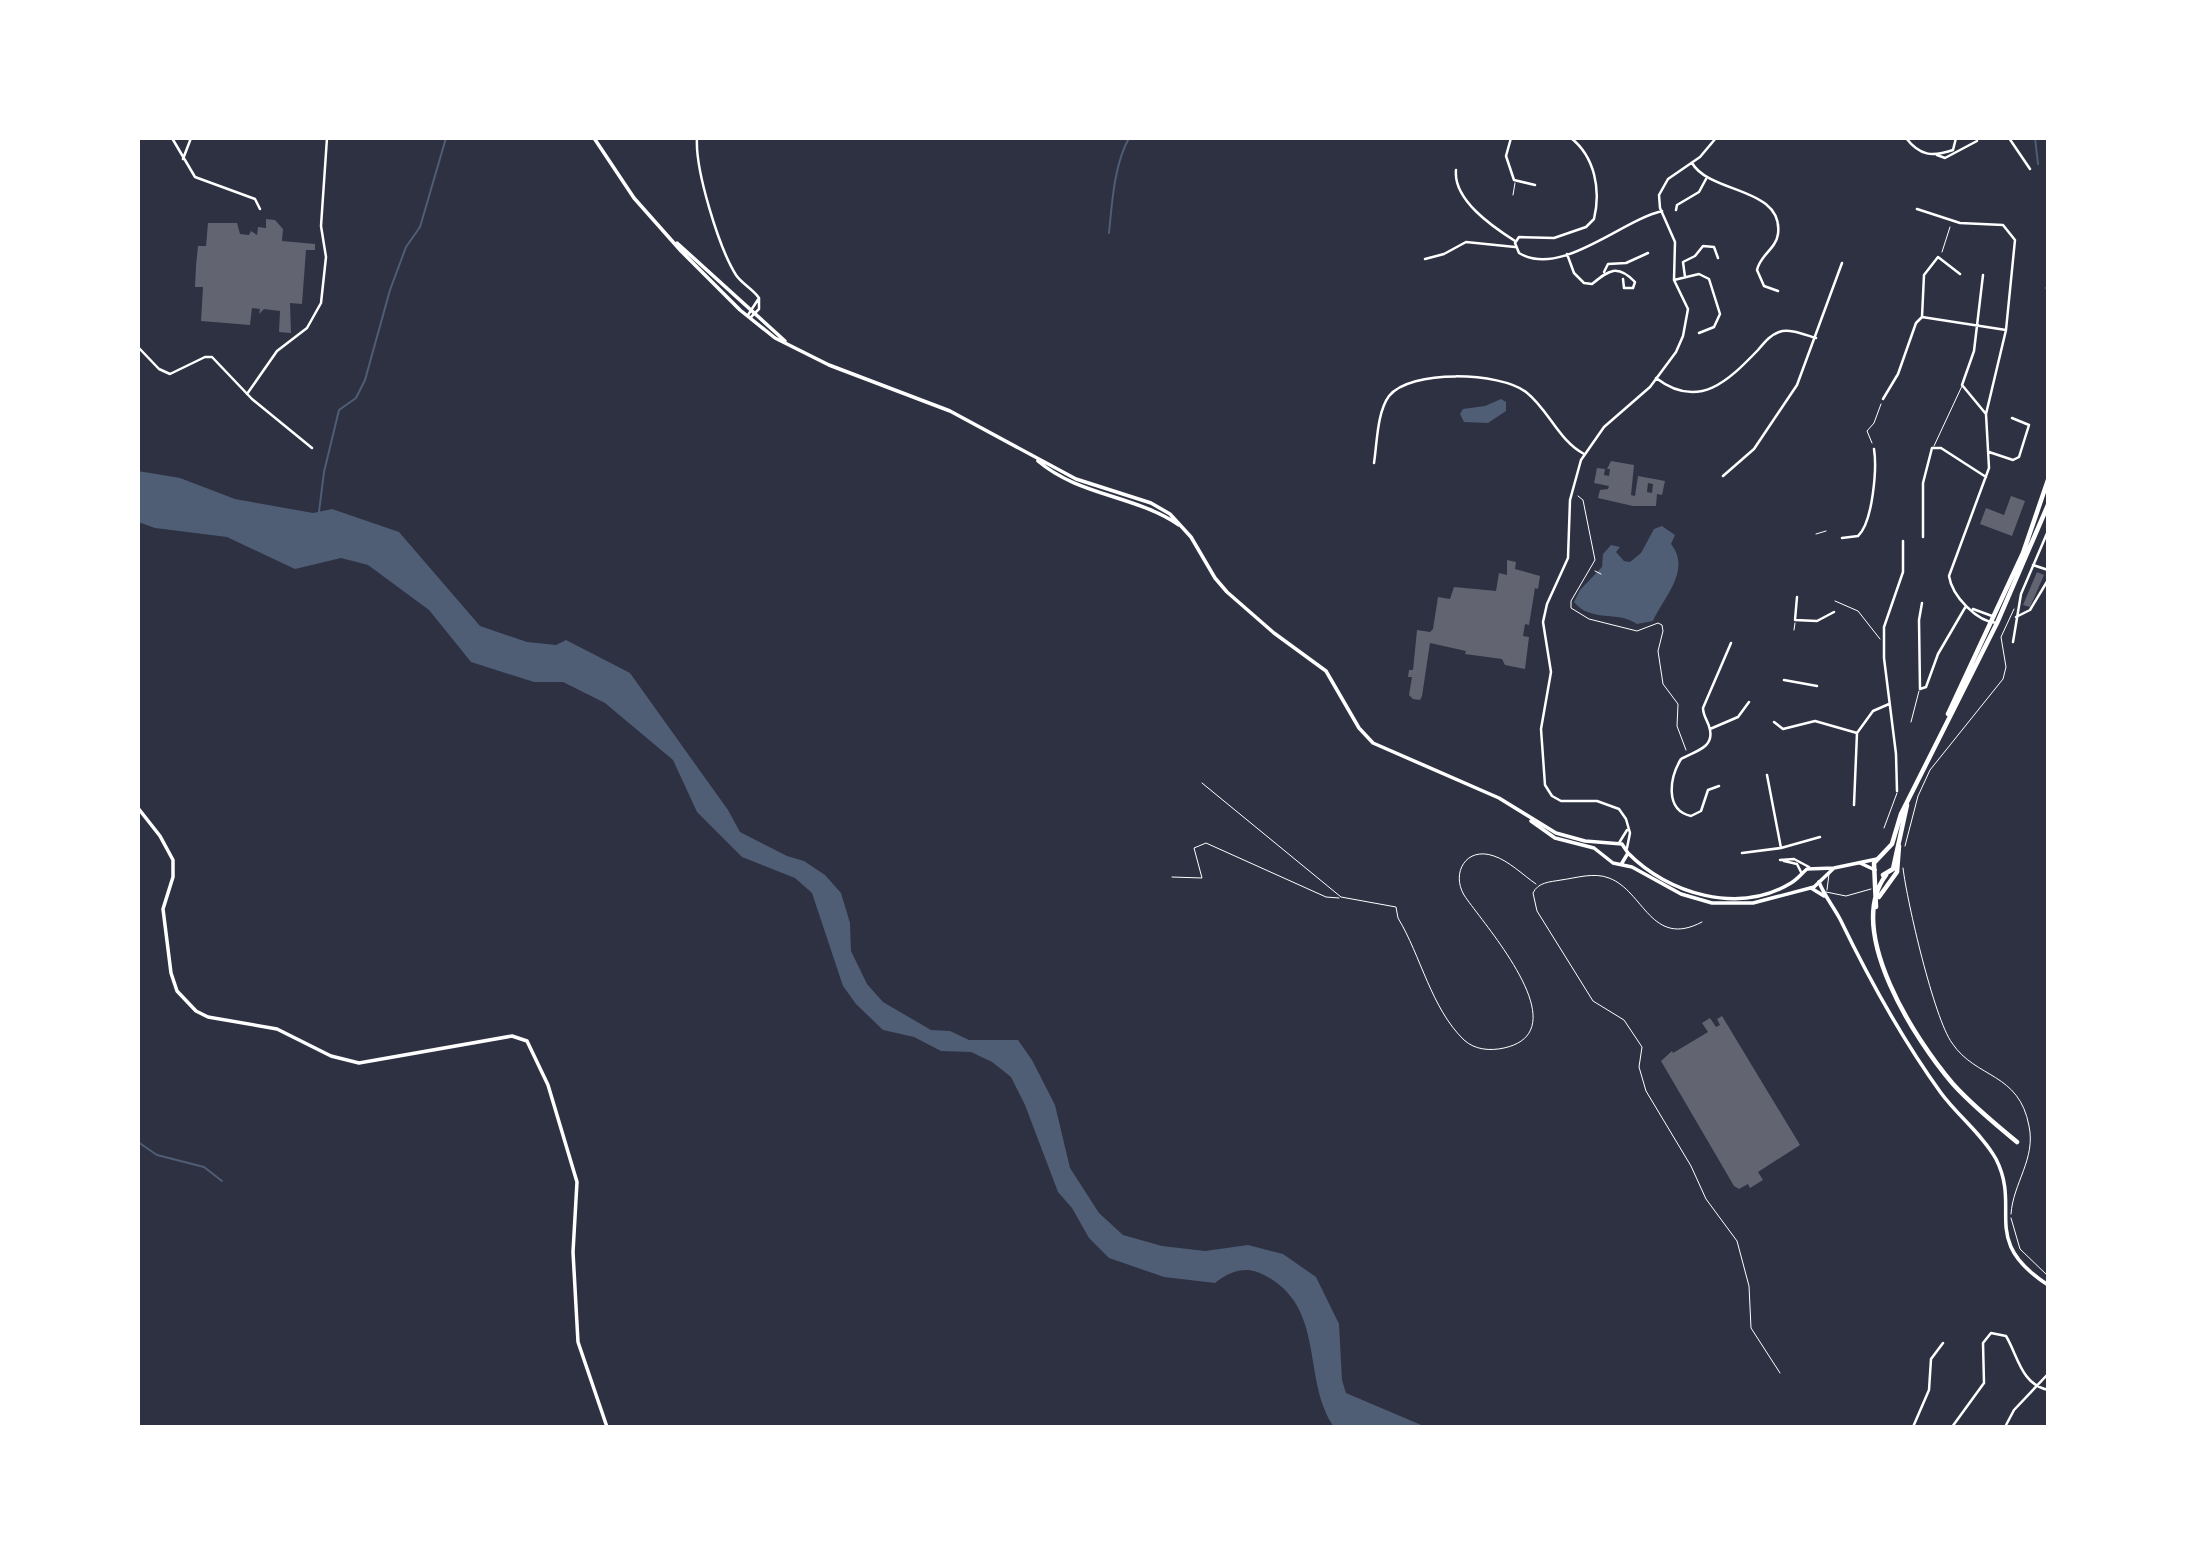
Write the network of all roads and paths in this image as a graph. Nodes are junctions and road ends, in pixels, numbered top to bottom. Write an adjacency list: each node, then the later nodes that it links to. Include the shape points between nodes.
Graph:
1 (172, 138): 14 (street)
2 (191, 138): 14 (street)
3 (327, 138): 57 (street, via 321,303 307,328 277,351)
4 (594, 138): 28 (main road, via 634,198)
5 (697, 138): 44 (street, via 698,168 731,266)
6 (1511, 138): 19 (street, via 1506,156)
7 (1571, 138): 29 (street, via 1593,170 1594,219 1586,227 1558,237)
8 (1716, 138): 15 (street)
9 (1906, 138): 13 (street, via 1919,152)
10 (1956, 138): 13 (street, via 1953,150)
11 (2009, 138): 16 (street)
12 (1977, 141): 13 (street, via 1945,158)
13 (1937, 155)
14 (183, 159): 22 (street, via 195,177 255,199)
15 (1690, 164): 18 (street); 25 (street, via 1663,185)
16 (2030, 169)
17 (1456, 170): 29 (street, via 1456,180 1472,207)
18 (1706, 179): 24 (street, via 1699,192); 43 (street, via 1749,193 1774,214 1779,226 1777,240 1757,271 1761,284)
19 (1516, 181): 20 (street); 21 (lane)
20 (1535, 185)
21 (1513, 195)
22 (260, 209)
23 (1917, 209): 26 (street)
24 (1676, 210)
25 (1661, 211): 32 (street); 42 (street, via 1675,243)
26 (1952, 221): 27 (street); 50 (street, via 1996,224 2013,234)
27 (1950, 228): 33 (path)
28 (668, 235): 45 (main road); 47 (main road)
29 (1515, 241): 30 (street)
30 (1515, 247): 32 (street, via 1536,259); 35 (street, via 1465,242)
31 (1648, 253): 37 (street, via 1626,263 1608,264)
32 (1567, 254): 37 (street, via 1574,273 1584,283 1594,283)
33 (1938, 257): 38 (street); 48 (street, via 1924,275)
34 (1718, 258): 40 (street, via 1713,246 1703,246 1683,262)
35 (1425, 259)
36 (1842, 263): 52 (street)
37 (1604, 272): 41 (street, via 1624,273 1634,280 1633,288 1624,288)
38 (1961, 274)
39 (1983, 275): 49 (street)
40 (1685, 276): 42 (street); 51 (street, via 1706,276 1721,310 1714,327)
41 (1623, 279)
42 (1674, 280): 55 (street, via 1689,318 1676,352)
43 (1778, 291)
44 (759, 298): 45 (street); 46 (street)
45 (749, 311): 46 (main road); 47 (street)
46 (754, 316): 47 (street); 54 (main road)
47 (747, 317): 54 (main road)
48 (1922, 317): 49 (street); 58 (street)
49 (1976, 324): 50 (street); 56 (street, via 1974,351)
50 (2006, 330): 59 (street)
51 (1699, 333)
52 (1816, 338): 55 (street, via 1790,331 1775,334 1730,378 1712,389 1681,390); 67 (street, via 1802,376 1780,414 1755,449)
53 (138, 347): 57 (street, via 170,374 212,357)
54 (795, 349): 117 (main road, via 943,407 1082,482 1157,505 1184,528 1227,592 1326,671 1359,728 1373,743 1499,798)
55 (1656, 378): 65 (street, via 1604,427)
56 (1962, 385): 59 (street); 61 (lane)
57 (247, 394): 62 (street)
58 (1883, 399): 63 (path, via 1867,431)
59 (1986, 414): 64 (street)
60 (2012, 418): 64 (street, via 2029,425 2019,457 2013,460)
61 (1934, 446): 68 (street); 75 (street, via 1923,483)
62 (312, 449)
63 (1874, 449): 76 (street, via 1873,488 1865,525 1858,536)
64 (1989, 453): 68 (street)
65 (1584, 454): 66 (street, via 1568,443 1525,391 1483,376 1411,382 1392,392 1383,407); 118 (street, via 1570,500 1568,558 1543,622 1550,672 1541,722 1541,769 1555,799 1608,804 1622,813)
66 (1374, 463)
67 (1723, 476)
68 (1986, 477): 86 (street, via 1950,568 1952,590)
69 (2048, 480): 90 (highway, via 2029,540)
70 (1578, 496): 109 (path, via 1583,500 1595,560 1571,608 1589,620 1637,631 1662,625 1658,651 1662,684 1678,704 1676,726)
71 (2048, 505): 94 (highway)
72 (1826, 531): 74 (lane)
73 (2048, 531): 78 (street)
74 (1816, 534)
75 (1923, 537)
76 (1842, 538)
77 (1903, 541): 98 (street, via 1903,572 1885,620)
78 (2033, 565): 79 (street); 91 (street)
79 (2048, 570)
80 (1595, 571): 81 (path)
81 (1601, 574)
82 (2048, 580): 91 (street, via 2030,610)
83 (1797, 597): 92 (street)
84 (1835, 601): 98 (path, via 1857,611)
85 (1922, 603): 101 (street)
86 (1966, 606): 88 (street); 101 (street, via 1938,654 1926,687)
87 (2015, 607): 125 (path, via 2001,637 2006,667 2003,680 1930,770 1915,804)
88 (1973, 609): 90 (street); 93 (street)
89 (1834, 612): 92 (street, via 1817,621)
90 (1993, 616): 93 (highway); 94 (street)
91 (2016, 617): 96 (street)
92 (1795, 620): 95 (lane)
93 (1990, 622): 94 (street); 104 (highway)
94 (1997, 622): 104 (highway)
95 (1794, 630)
96 (2013, 642)
97 (1731, 643): 107 (street, via 1703,708)
98 (1885, 647): 103 (street)
99 (1784, 680): 100 (street)
100 (1817, 686)
101 (1920, 689): 106 (lane)
102 (1749, 702): 107 (street, via 1738,717)
103 (1889, 704): 108 (street, via 1873,711); 113 (street)
104 (1947, 719): 114 (highway)
105 (1774, 722): 108 (street, via 1783,729 1815,721)
106 (1911, 722)
107 (1710, 729): 109 (street, via 1704,748)
108 (1857, 733): 115 (street)
109 (1689, 755): 112 (street, via 1681,759 1671,786 1680,811 1691,816 1701,811 1708,790)
110 (1768, 775): 123 (street)
111 (1202, 783): 145 (lane)
112 (1719, 786)
113 (1897, 790): 119 (lane)
114 (1908, 802): 121 (highway); 127 (highway)
115 (1854, 805)
116 (138, 808): 156 (main road, via 173,860 163,909 171,973 180,996 199,1013 277,1029 331,1056 359,1063 512,1036 527,1041 548,1085 577,1182 573,1252 578,1342)
117 (1527, 816): 122 (main road, via 1562,835); 128 (main road, via 1548,834)
118 (1628, 827): 122 (street); 124 (street)
119 (1884, 828)
120 (1820, 837): 123 (street)
121 (1899, 841): 130 (highway); 146 (highway, via 1898,872)
122 (1617, 843): 124 (main road); 128 (main road, via 1608,849)
123 (1781, 849): 126 (street)
124 (1628, 851): 133 (main road); 137 (main road, via 1664,880 1705,896 1760,894 1786,886)
125 (1904, 851)
126 (1742, 853)
127 (1883, 856): 129 (highway); 130 (highway)
128 (1608, 857): 133 (main road, via 1613,863)
129 (1877, 859): 132 (main road); 136 (highway)
130 (1892, 861): 138 (highway, via 1892,871)
131 (1903, 861): 149 (path, via 1946,1033 1966,1059 2006,1083 2025,1111 2030,1147 2014,1195 2011,1222 2020,1249)
132 (1858, 862): 135 (main road); 136 (main road)
133 (1622, 863): 143 (main road, via 1681,894 1718,904 1753,903)
134 (1813, 869): 135 (main road); 137 (main road); 137 (street, via 1794,859 1780,860 1797,864); 140 (main road)
135 (1833, 869): 140 (main road); 144 (lane)
136 (1876, 871): 138 (highway); 141 (highway)
137 (1801, 875): 143 (main road)
138 (1886, 875): 146 (highway)
139 (1172, 877): 145 (lane, via 1202,878 1194,848 1206,843 1326,897)
140 (1820, 881): 143 (main road); 144 (main road)
141 (1875, 885): 144 (lane, via 1858,895); 146 (highway)
142 (1538, 886): 145 (lane, via 1485,853 1466,860 1459,871 1464,895 1523,978 1532,1012 1529,1030 1519,1042 1489,1050 1459,1035 1433,993 1396,907); 147 (lane, via 1607,877 1625,888 1657,922 1682,928); 152 (lane, via 1533,893 1537,911 1584,987 1597,1006 1624,1020 1642,1048 1639,1067 1646,1091 1706,1199 1737,1241 1749,1286 1751,1328)
143 (1809, 888): 144 (main road)
144 (1826, 894): 150 (main road, via 1858,960 1927,1073 1995,1158 2002,1177 2004,1223 2010,1243 2024,1266)
145 (1341, 897)
146 (1876, 904): 148 (highway, via 1880,961 1919,1036 1955,1086)
147 (1702, 922)
148 (2017, 1142)
149 (2048, 1276)
150 (2048, 1285)
151 (1942, 1343): 157 (street, via 1931,1359 1929,1390)
152 (1780, 1373)
153 (2048, 1374): 154 (street)
154 (2037, 1386): 155 (street); 158 (street, via 2019,1366 2005,1335 1989,1334 1983,1343 1981,1390); 159 (street)
155 (2048, 1390)
156 (607, 1427)
157 (1913, 1427)
158 (1952, 1427)
159 (2005, 1427)

